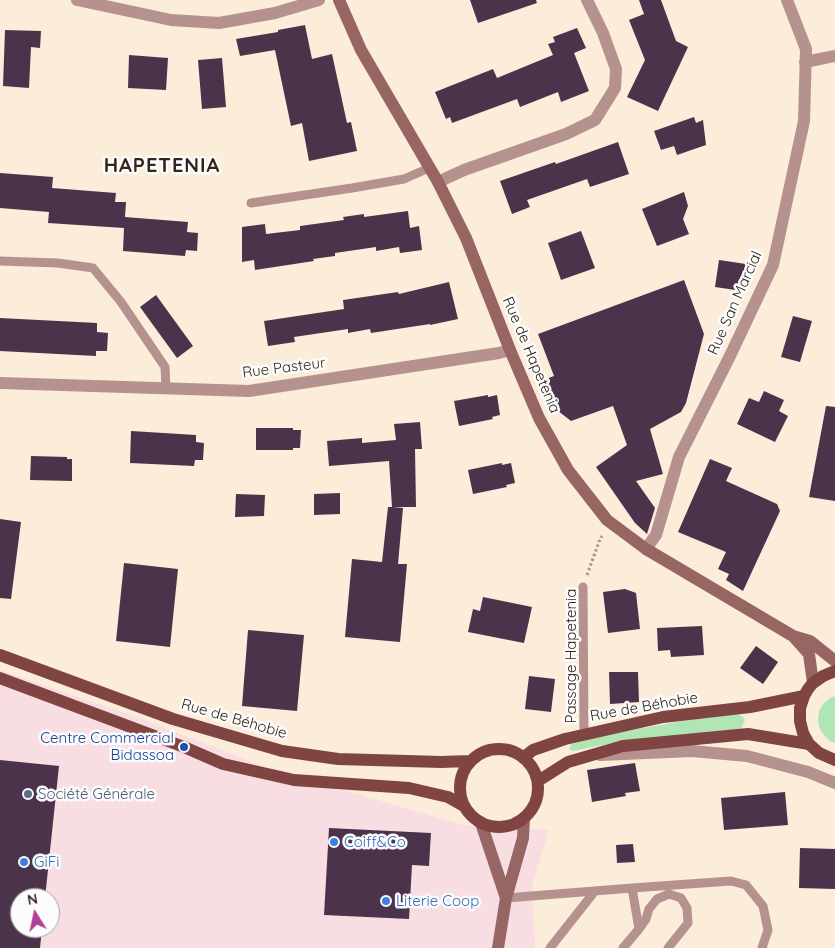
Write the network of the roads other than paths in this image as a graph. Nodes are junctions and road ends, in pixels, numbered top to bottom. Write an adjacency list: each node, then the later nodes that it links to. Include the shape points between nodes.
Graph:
1 (77, 0): 2 (street, via 171,20 219,23 275,13)
2 (319, 0)
3 (339, 0): 8 (main road, Rue de Hapetenia, via 361,50)
4 (587, 0): 9 (street, via 616,69 615,88 595,120)
5 (787, 0): 7 (street, Rue San Marcial, via 806,49)
6 (835, 56): 7 (street)
7 (805, 62): 15 (street, Rue San Marcial, via 804,122 773,265 678,457 656,535)
8 (429, 168): 9 (main road, Rue de Hapetenia); 10 (lane, via 404,179)
9 (438, 182): 12 (main road, Rue de Hapetenia, via 466,238)
10 (251, 203)
11 (0, 261): 14 (lane, via 93,268 121,302 165,367)
12 (510, 350): 14 (street, Rue Pasteur, via 249,391); 15 (main road, Rue de Hapetenia, via 539,418 568,470 607,520)
13 (0, 383): 14 (street, Rue Pasteur)
14 (166, 389)
15 (646, 549): 17 (main road, Rue de Hapetenia)
16 (583, 587): 24 (lane, Passage Hapetenia)
17 (793, 636): 19 (main road, Rue de Hapetenia, via 810,641); 22 (main road, Rue de Hapetenia, via 809,654)
18 (0, 655): 29 (main road, Rue de Béhobie, via 173,719 282,751 338,759)
19 (835, 661)
20 (835, 671): 22 (main road)
21 (0, 678): 32 (main road, via 223,764 294,780 409,788 448,797)
22 (813, 683): 23 (main road)
23 (804, 696): 24 (main road, Rue de Béhobie, via 750,707 662,717); 25 (main road, via 800,721)
24 (584, 735): 27 (main road, Rue de Béhobie, via 533,750)
25 (809, 744): 26 (main road, via 748,734 623,746); 28 (main road)
26 (592, 755): 30 (main road, via 568,762); 31 (street, via 692,751 747,756 808,772)
27 (524, 757): 29 (main road, via 502,748 479,753); 30 (main road, via 531,764)
28 (835, 760)
29 (470, 761): 32 (main road, via 460,783)
30 (538, 781): 33 (main road, via 536,800)
31 (835, 783)
32 (464, 806): 34 (main road)
33 (524, 819): 34 (main road, via 500,827); 37 (main road, via 523,838)
34 (481, 823): 37 (main road)
35 (632, 888): 36 (lane); 38 (lane); 43 (lane, via 731,882 746,885 763,906 768,930)
36 (595, 891): 37 (lane); 40 (lane)
37 (506, 898): 39 (main road)
38 (639, 929): 41 (lane); 42 (lane, via 657,899 669,894 680,898 686,908 688,923)
39 (498, 948)
40 (550, 948)
41 (622, 948)
42 (668, 948)
43 (762, 948)

